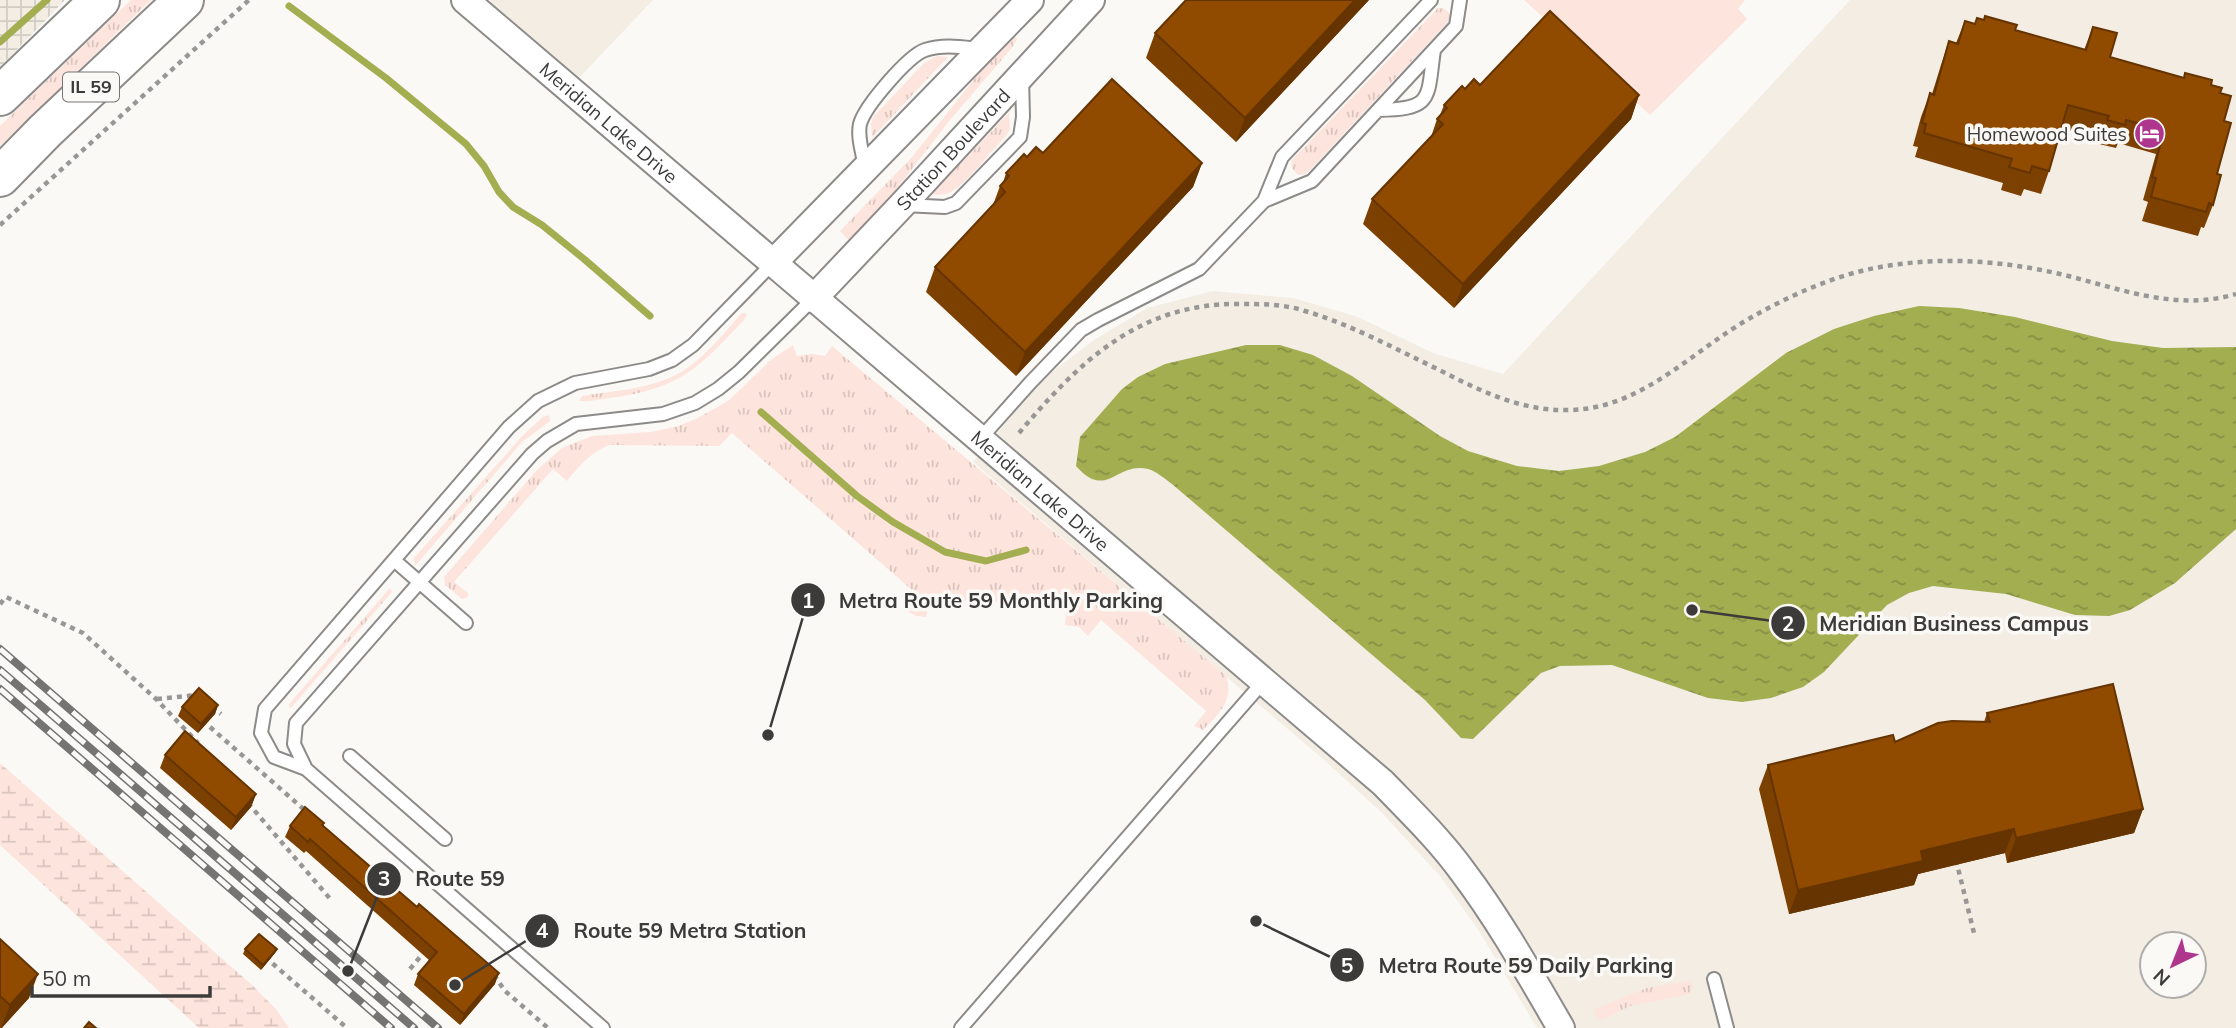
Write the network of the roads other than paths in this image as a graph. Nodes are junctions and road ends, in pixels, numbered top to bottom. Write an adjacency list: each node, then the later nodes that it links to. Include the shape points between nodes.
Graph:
1 (100, 0): 11 (main road, IL 59)
2 (184, 0): 14 (main road, IL 59)
3 (465, 0): 17 (street, Meridian Lake Drive)
4 (1030, 0): 8 (street)
5 (1091, 0): 10 (street, Station Boulevard)
6 (1432, 0): 15 (lane, via 1282,157)
7 (1460, 0): 9 (lane, via 1456,26)
8 (983, 49): 13 (street); 13 (lane, via 943,46 922,51 908,62 868,107 860,125)
9 (1434, 50): 12 (lane); 12 (lane, via 1429,91 1422,101 1407,109)
10 (1021, 75): 16 (street, Station Boulevard); 16 (lane, via 1020,137 956,203)
11 (0, 96)
12 (1378, 110): 15 (lane, via 1312,181)
13 (865, 168): 17 (street)
14 (0, 177)
15 (1264, 201): 19 (lane, via 1199,269 1082,330)
16 (902, 205): 18 (street, Station Boulevard)
17 (772, 263): 18 (street, Meridian Lake Drive); 20 (lane, via 693,345 672,360 575,383 538,401 509,427)
18 (813, 299): 19 (street, Meridian Lake Drive); 21 (lane, via 739,372 695,403 663,414 576,424 547,441)
19 (980, 439): 23 (street, Meridian Lake Drive)
20 (394, 560): 21 (lane); 25 (lane, via 265,709 261,733 274,757)
21 (420, 582): 22 (lane); 25 (lane, via 296,723 295,744)
22 (466, 623)
23 (1263, 682): 29 (lane); 30 (street, Meridian Lake Drive, via 1384,783 1425,825 1500,924)
24 (350, 756): 26 (lane)
25 (306, 769): 28 (lane)
26 (446, 839)
27 (1714, 979): 31 (lane)
28 (603, 1028)
29 (961, 1028)
30 (1561, 1028)
31 (1727, 1028)

